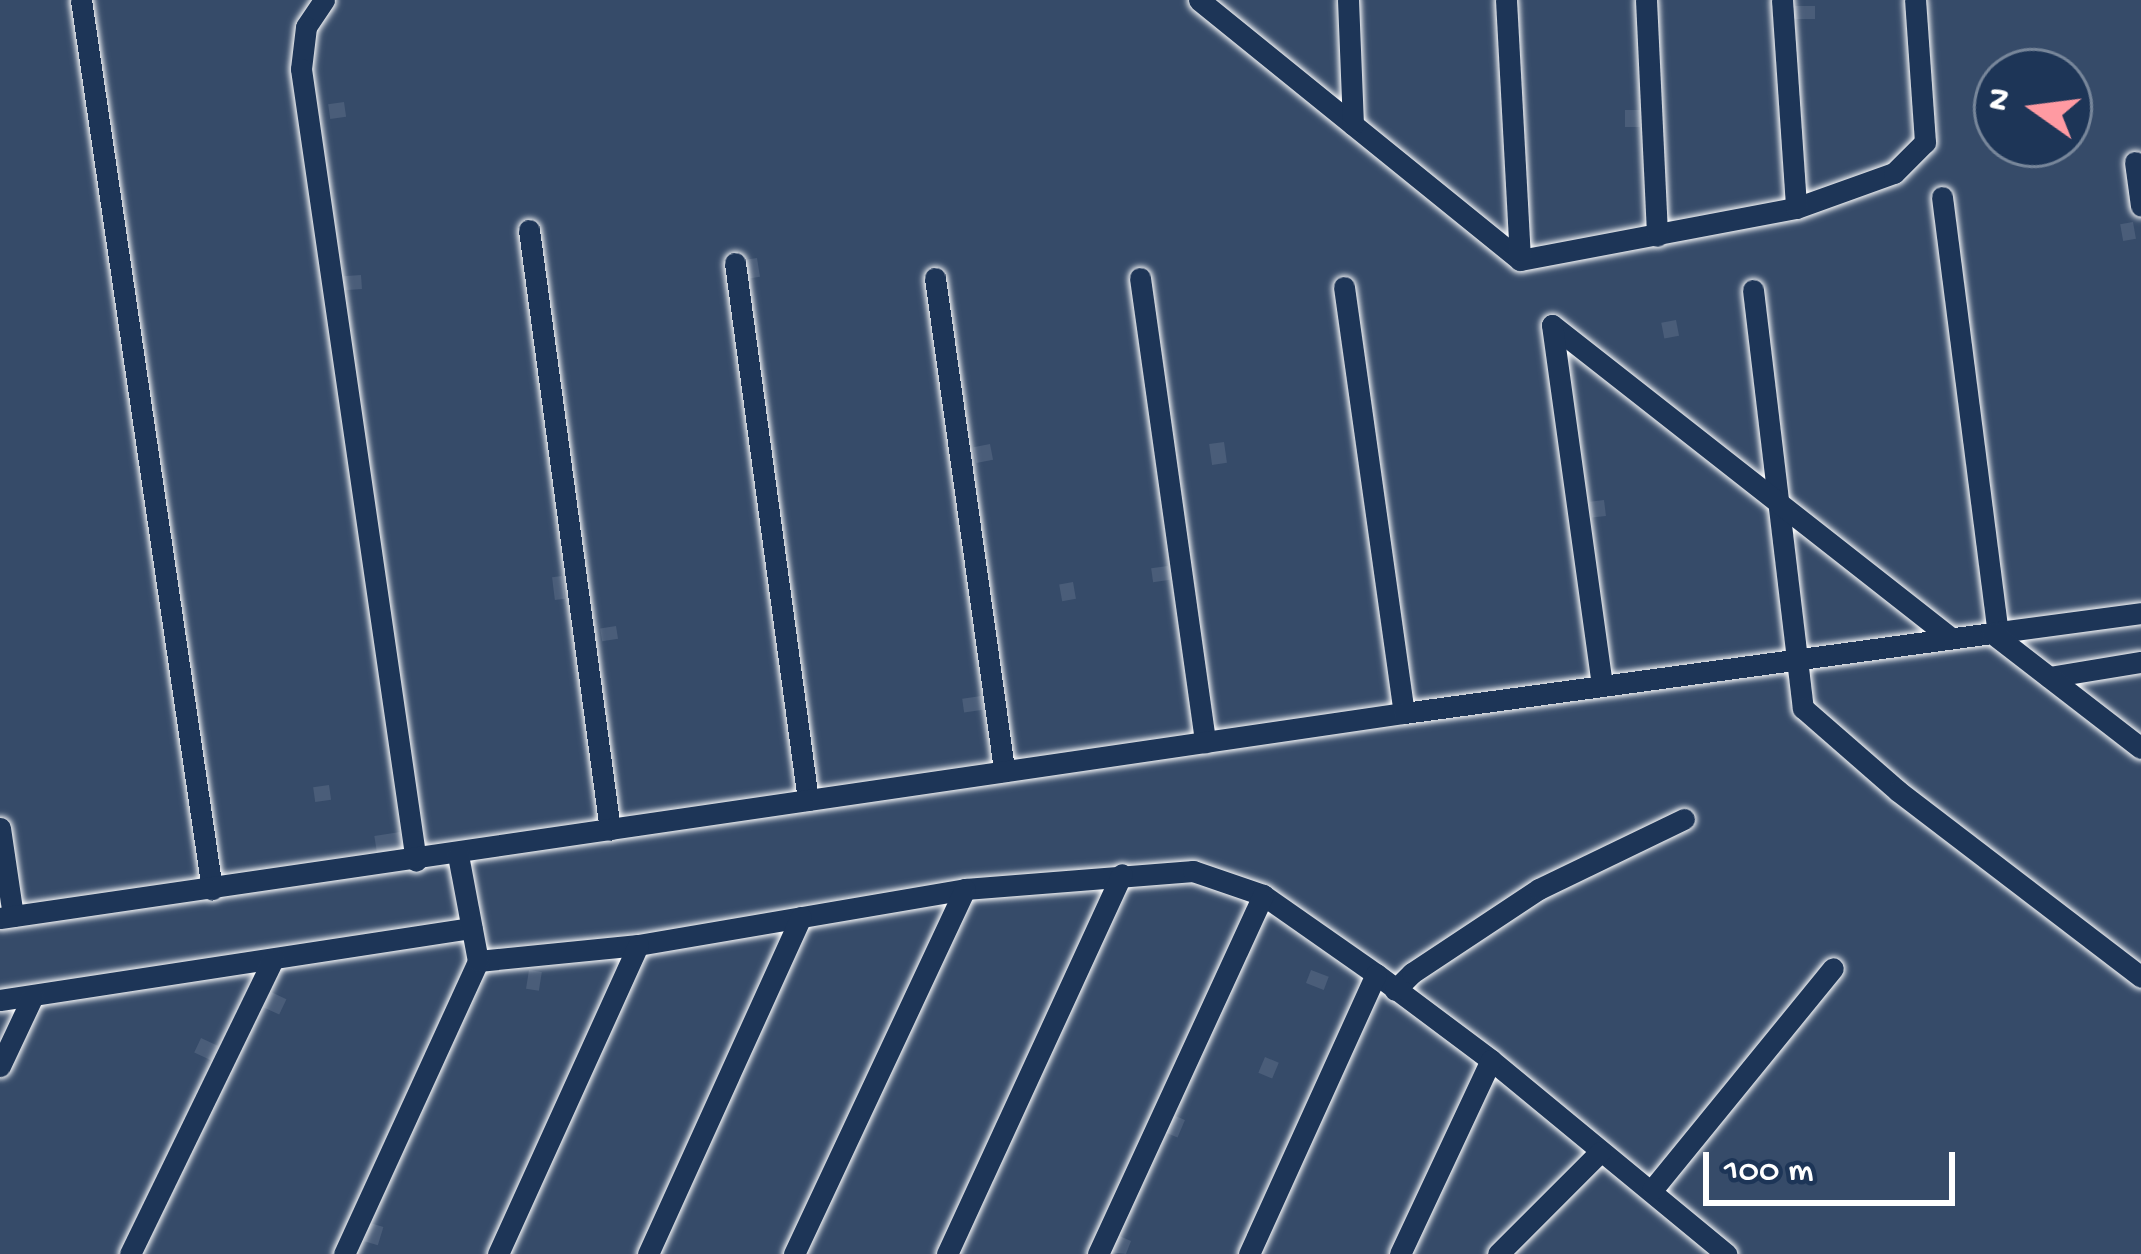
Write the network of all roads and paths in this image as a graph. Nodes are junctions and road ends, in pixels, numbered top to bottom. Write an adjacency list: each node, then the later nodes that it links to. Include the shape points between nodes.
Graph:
1 (80, 0): 41 (lane)
2 (324, 0): 39 (lane, via 306,27 301,69)
3 (1348, 0): 9 (lane)
4 (1506, 0): 16 (lane)
5 (1646, 0): 15 (lane)
6 (1782, 0): 13 (lane)
7 (1915, 0): 13 (lane, via 1925,142 1894,173)
8 (1205, 3): 9 (lane)
9 (1353, 125): 16 (lane)
10 (2135, 162): 12 (lane)
11 (1942, 197): 24 (lane)
12 (2141, 206)
13 (1796, 208): 15 (lane)
14 (529, 230): 37 (lane)
15 (1657, 236): 16 (lane)
16 (1520, 260)
17 (735, 263): 34 (lane)
18 (934, 278): 33 (lane)
19 (1140, 278): 31 (lane)
20 (1343, 287): 30 (lane)
21 (1753, 290): 22 (lane)
22 (1776, 497): 25 (lane); 26 (lane); 29 (lane, via 1552,325)
23 (2141, 613): 24 (lane)
24 (1995, 633): 25 (lane); 28 (lane)
25 (1951, 638): 26 (lane)
26 (1798, 659): 29 (lane); 52 (lane, via 1803,708)
27 (2141, 662): 28 (lane)
28 (2049, 677): 32 (lane)
29 (1602, 686): 30 (lane)
30 (1405, 713): 31 (lane)
31 (1205, 742): 33 (lane)
32 (2141, 748)
33 (1004, 771): 34 (lane)
34 (808, 800): 37 (lane)
35 (1684, 819): 53 (lane, via 1539,889)
36 (0, 828): 44 (lane)
37 (610, 830): 38 (lane)
38 (458, 855): 39 (lane); 46 (lane)
39 (416, 861): 41 (lane)
40 (1122, 874): 42 (lane); 43 (lane, via 1193,872); 65 (lane)
41 (212, 889): 44 (lane)
42 (965, 889): 45 (lane); 64 (lane)
43 (1263, 895): 51 (lane); 66 (lane)
44 (6, 917)
45 (801, 917): 47 (lane); 63 (lane)
46 (472, 928): 48 (lane); 49 (lane)
47 (638, 945): 49 (lane); 62 (lane)
48 (273, 959): 54 (lane); 60 (lane)
49 (478, 961): 61 (lane)
50 (1833, 968): 59 (lane)
51 (1376, 974): 53 (lane); 67 (lane)
52 (2141, 977)
53 (1396, 989): 56 (lane)
54 (33, 997): 55 (lane); 57 (lane)
55 (0, 1000)
56 (1491, 1060): 58 (lane); 68 (lane)
57 (0, 1066)
58 (1600, 1152): 59 (lane); 69 (lane)
59 (1652, 1190): 70 (lane)
60 (130, 1254)
61 (344, 1254)
62 (498, 1254)
63 (647, 1254)
64 (794, 1254)
65 (947, 1254)
66 (1097, 1254)
67 (1249, 1254)
68 (1400, 1254)
69 (1498, 1254)
70 (1726, 1254)

